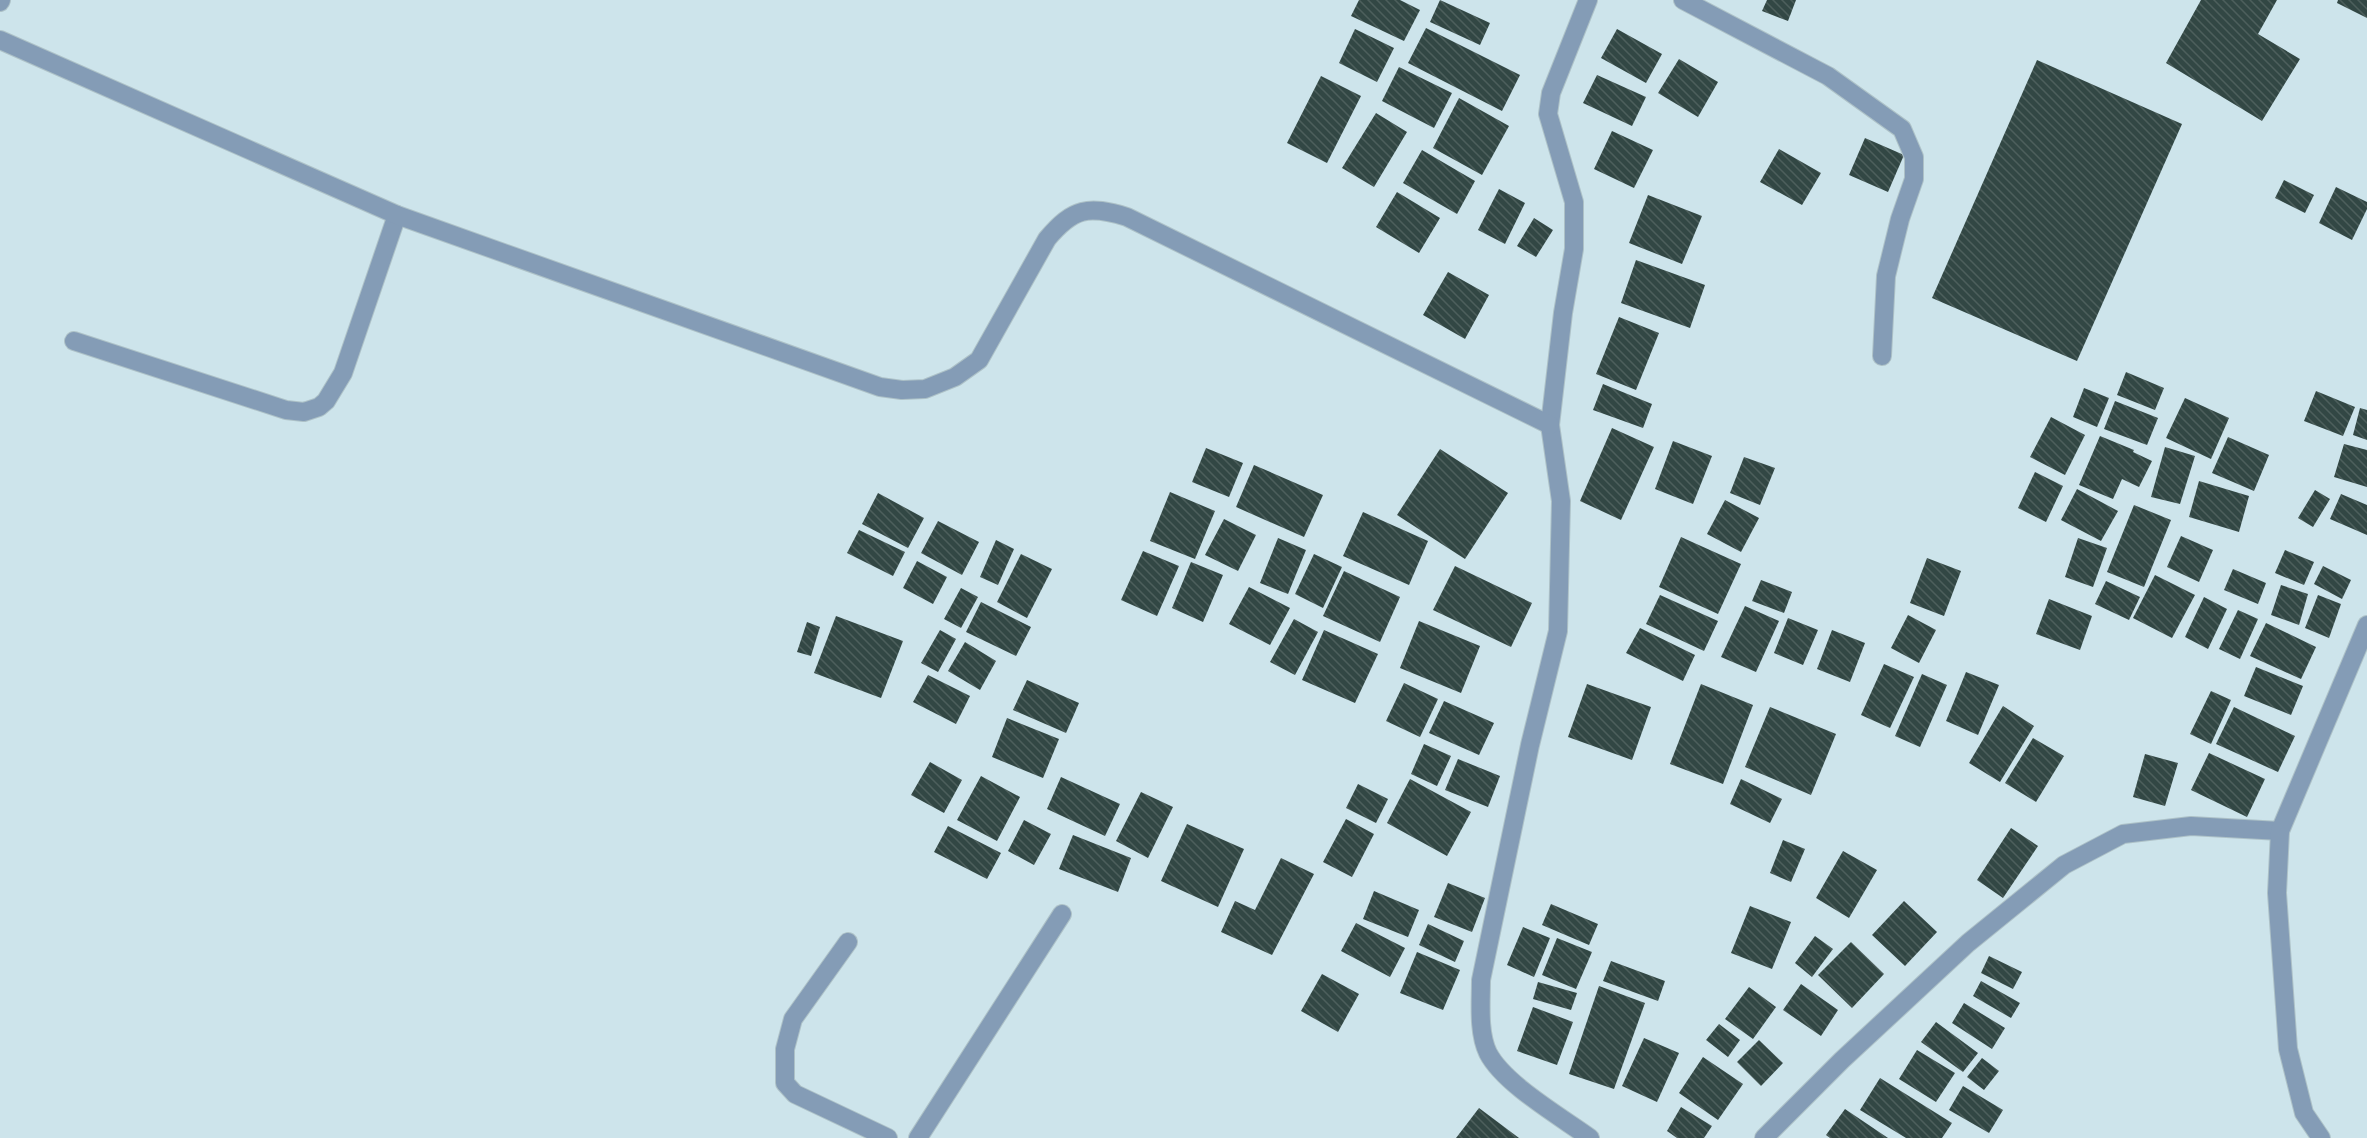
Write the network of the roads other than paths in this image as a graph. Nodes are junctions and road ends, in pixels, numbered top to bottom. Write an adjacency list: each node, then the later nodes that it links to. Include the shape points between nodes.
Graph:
1 (1588, 0): 7 (street, via 1551,93 1548,114 1574,202 1574,249)
2 (1683, 0): 6 (street, via 1828,76 1902,129 1914,157 1914,179 1886,276)
3 (0, 40): 4 (street)
4 (397, 215): 5 (street, via 343,373 326,401 312,411 286,410); 7 (street, via 880,387 902,390 925,389 980,360 1053,232 1072,214 1106,210)
5 (74, 341)
6 (1882, 357)
7 (1550, 425): 14 (street, via 1561,501 1558,631 1484,969 1480,1017 1488,1052 1506,1077)
8 (2367, 625): 9 (street)
9 (2280, 831): 15 (street, via 2191,826 2122,834 2064,865 1968,943); 16 (street, via 2277,893 2288,1049 2304,1113)
10 (1062, 914): 13 (street)
11 (848, 942): 12 (street, via 793,1019 785,1049 785,1083 795,1094)
12 (888, 1138)
13 (918, 1138)
14 (1590, 1138)
15 (1764, 1138)
16 (2321, 1138)

